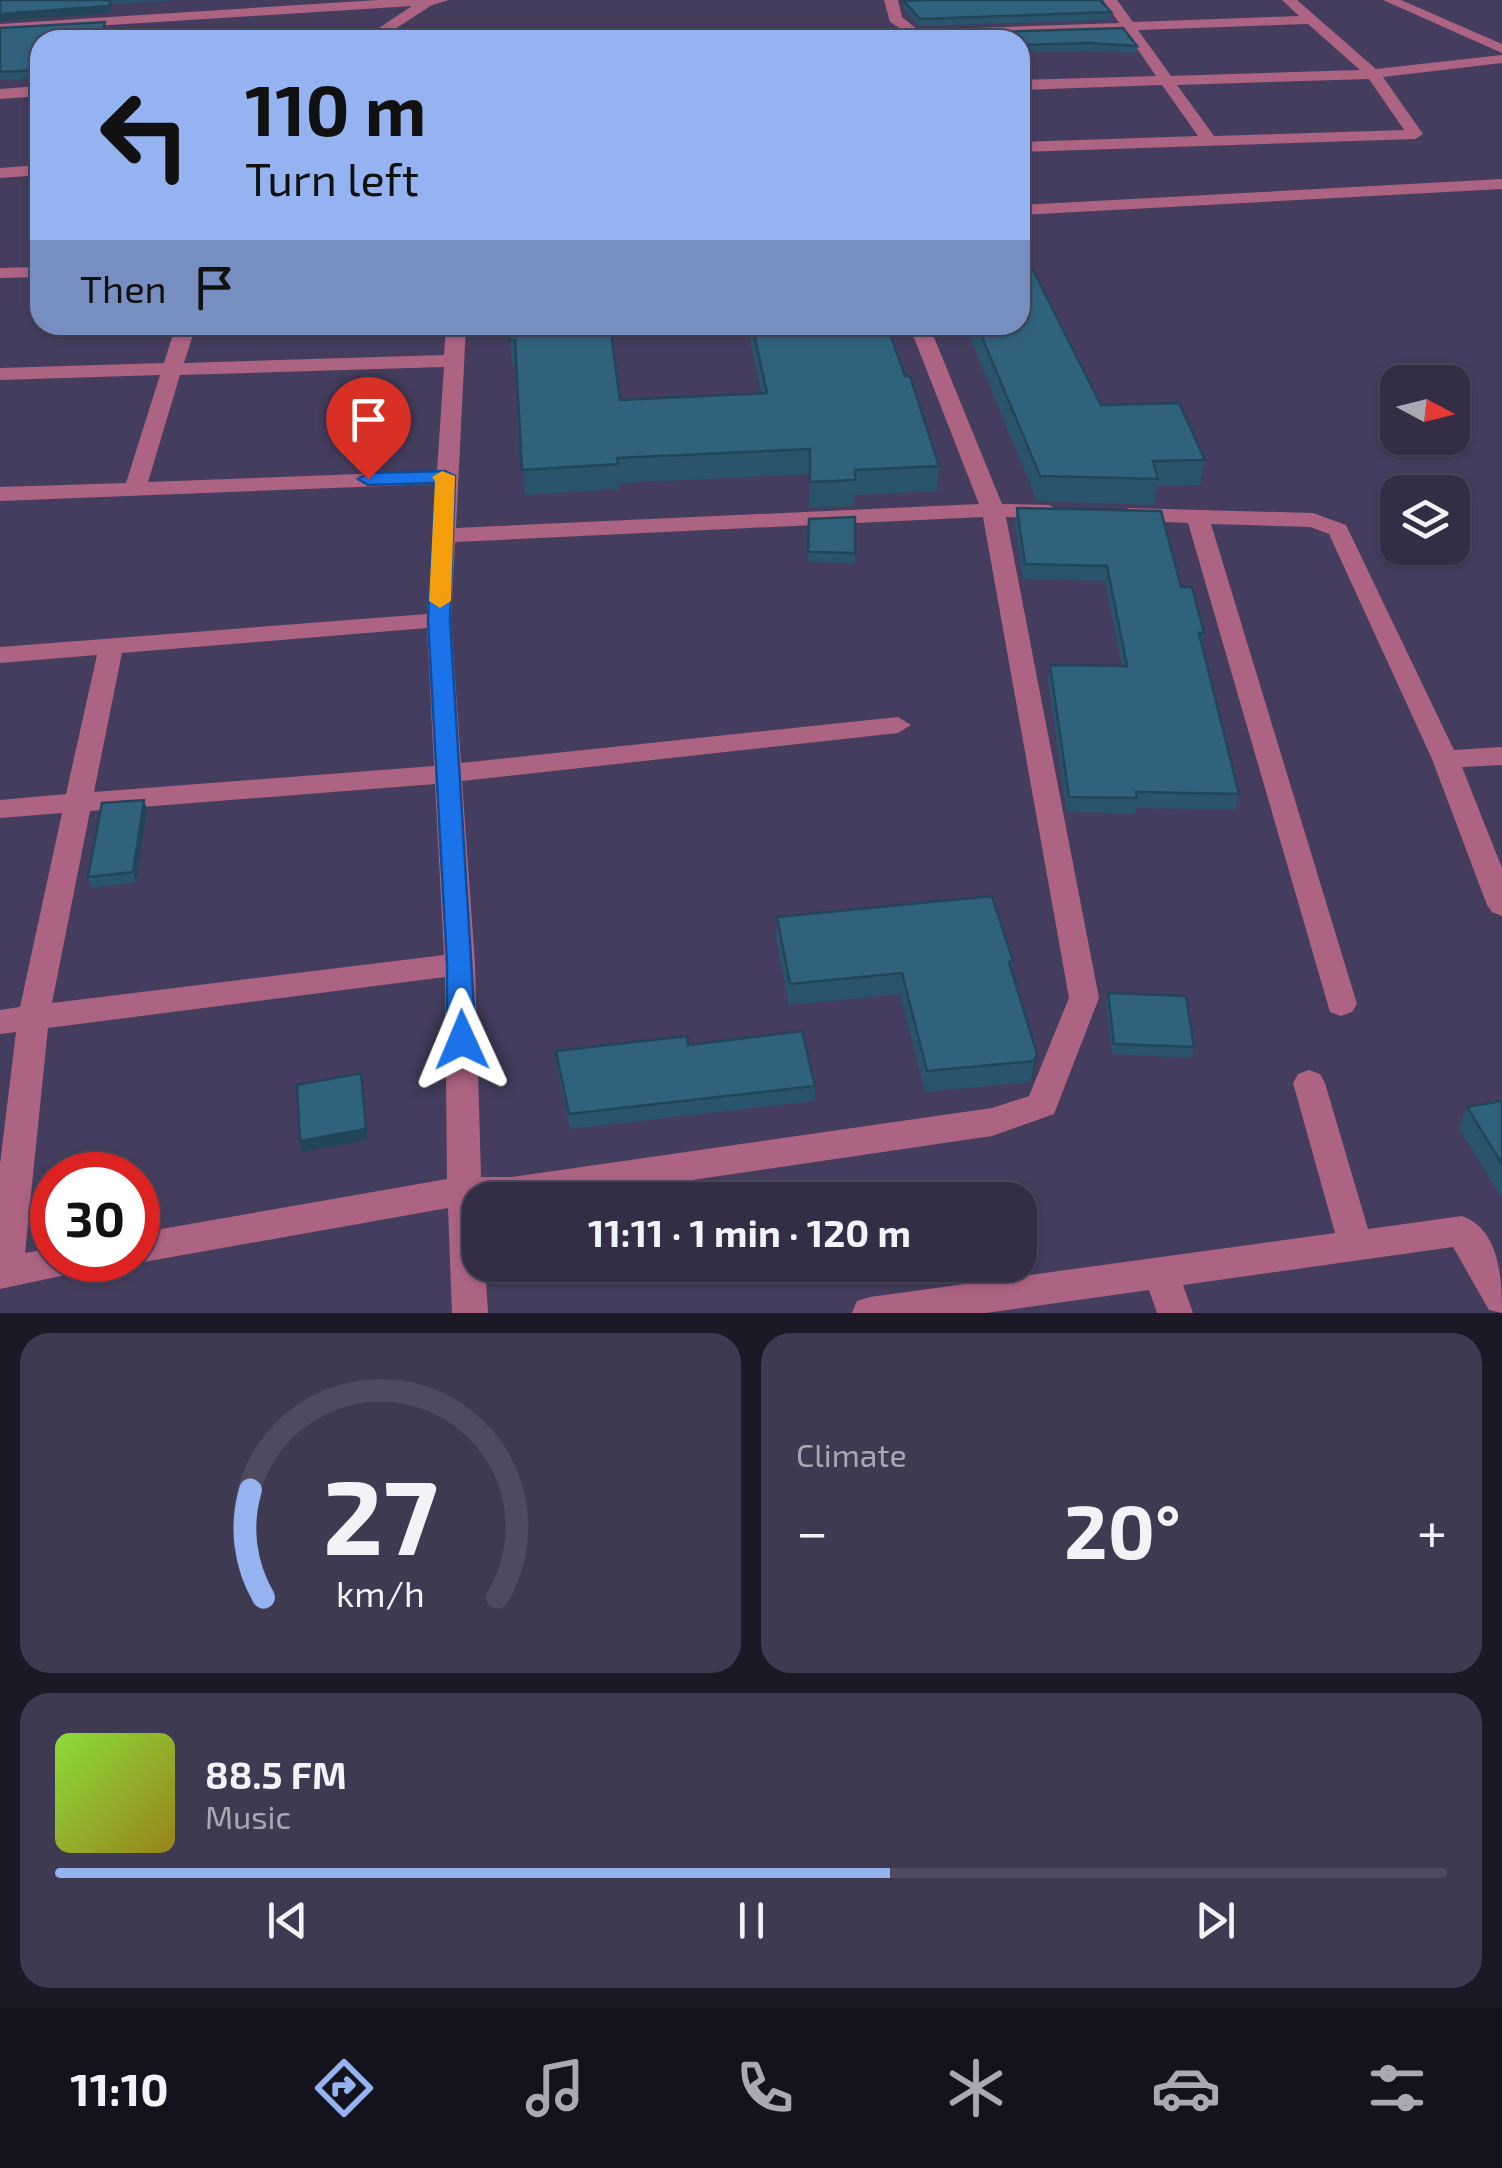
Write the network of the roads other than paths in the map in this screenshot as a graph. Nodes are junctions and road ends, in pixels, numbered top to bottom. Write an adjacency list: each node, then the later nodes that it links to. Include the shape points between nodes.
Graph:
1 (442, 0): 6 (street)
2 (891, 0): 11 (street, via 895,19)
3 (1110, 0): 9 (street)
4 (1289, 0): 7 (street)
5 (1390, 0): 13 (street)
6 (429, 1): 8 (street); 10 (street)
7 (1312, 20): 9 (street); 15 (street)
8 (0, 28)
9 (1128, 28): 12 (street); 16 (street)
10 (384, 30)
11 (910, 30)
12 (1030, 31)
13 (1502, 49)
14 (1502, 59): 15 (street)
15 (1373, 74): 16 (street); 20 (street, via 1415,134)
16 (1166, 80): 17 (street); 20 (street)
17 (1030, 86)
18 (30, 92): 19 (street)
19 (0, 94)
20 (1210, 142): 21 (street)
21 (1030, 148)
22 (30, 170): 23 (street)
23 (0, 172)
24 (1502, 184): 25 (street)
25 (1030, 209)
26 (30, 272): 27 (street)
27 (0, 274)
28 (183, 335): 32 (street)
29 (455, 335): 31 (street)
30 (923, 335): 37 (street)
31 (452, 361): 32 (street); 34 (street)
32 (173, 368): 33 (street); 35 (street)
33 (0, 374)
34 (445, 476): 35 (street); 41 (street)
35 (136, 488): 36 (street)
36 (0, 494)
37 (993, 510): 38 (street); 41 (street); 58 (street, via 1084,998 1042,1105 992,1122)
38 (1068, 513)
39 (1105, 514): 40 (street)
40 (1198, 518): 47 (street, via 1314,520 1338,530); 53 (street)
41 (442, 536): 42 (street)
42 (439, 620): 43 (street); 48 (street)
43 (111, 646): 44 (street); 49 (street)
44 (0, 654)
45 (898, 725): 48 (street)
46 (1502, 756): 47 (street)
47 (1445, 759): 51 (street)
48 (446, 774): 49 (street); 52 (street)
49 (77, 801): 50 (street); 54 (street)
50 (0, 809)
51 (1502, 905)
52 (460, 964): 54 (street); 57 (street)
53 (1341, 1004)
54 (34, 1018): 55 (street); 63 (street)
55 (0, 1022)
56 (1309, 1084): 61 (street)
57 (464, 1182)
58 (581, 1182)
59 (462, 1191): 60 (street)
60 (160, 1244)
61 (1356, 1246): 64 (street); 66 (street, via 1462,1230)
62 (30, 1267): 63 (street)
63 (2, 1272)
64 (1161, 1273): 68 (street); 69 (street)
65 (468, 1282): 67 (street)
66 (1502, 1299)
67 (470, 1313)
68 (870, 1313)
69 (1176, 1313)

